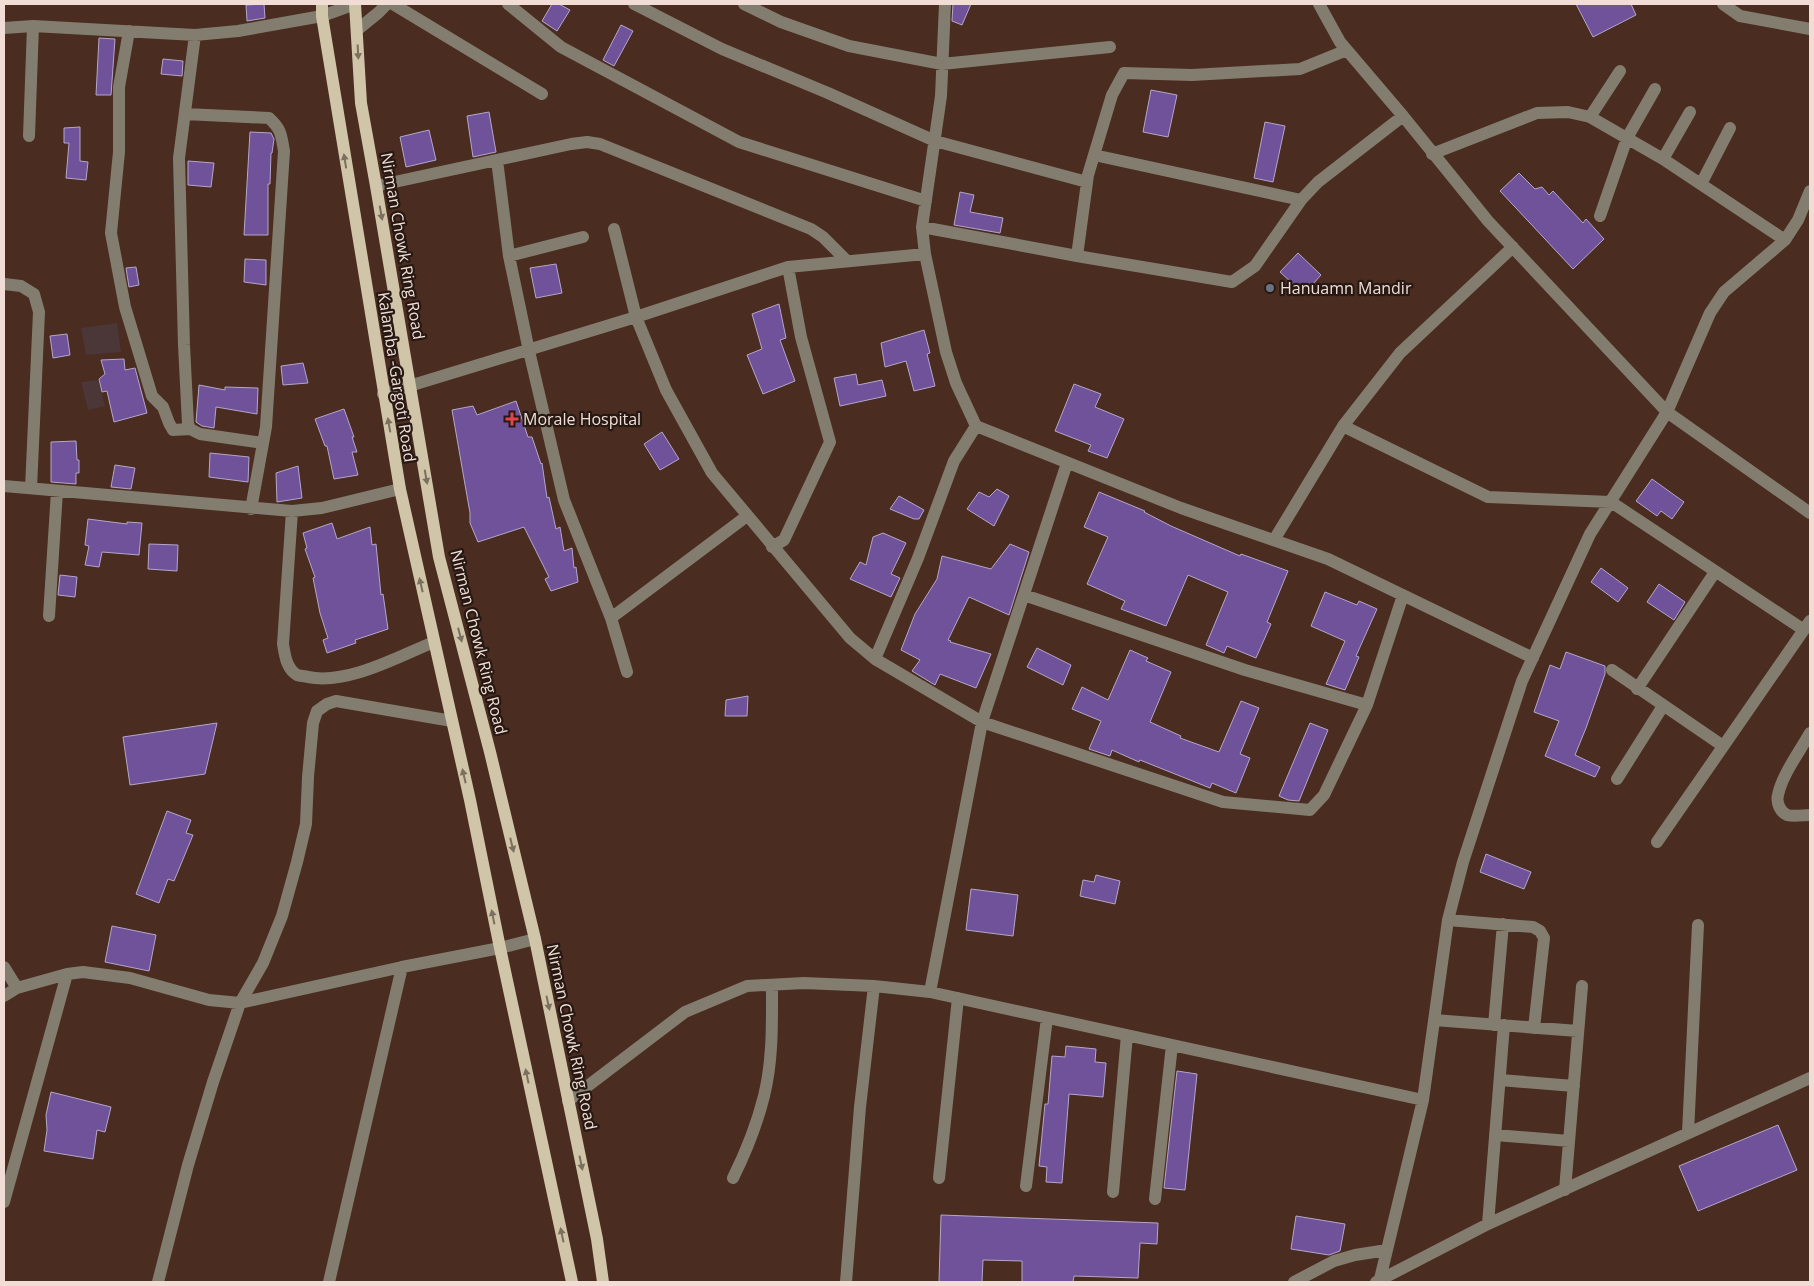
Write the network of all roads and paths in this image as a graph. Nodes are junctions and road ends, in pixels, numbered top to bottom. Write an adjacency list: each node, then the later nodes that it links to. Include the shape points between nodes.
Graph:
1 (355, 4): 10 (street); 14 (main road, Nirman Chowk Ring Road)
2 (386, 4): 14 (street)
3 (393, 4): 22 (street)
4 (508, 4): 40 (street, via 561,47 739,142)
5 (634, 4): 30 (street, via 722,48)
6 (744, 4): 19 (street, via 781,22 849,46)
7 (945, 4): 19 (street)
8 (1319, 4): 18 (street, via 1332,31)
9 (1723, 4): 13 (street, via 1740,16)
10 (322, 10): 16 (street, via 238,31); 56 (main road, Kalamba -Gargoti Road, one-way to 10)
11 (34, 26): 12 (street); 15 (street); 28 (street)
12 (4, 28)
13 (1810, 29)
14 (357, 30): 37 (main road, Nirman Chowk Ring Road, one-way to 37, via 361,103)
15 (128, 31): 16 (street); 60 (street, via 119,87 119,152 111,233 125,307 152,396 163,407 173,430)
16 (195, 35): 24 (street)
17 (1110, 47): 19 (street)
18 (1347, 50): 25 (street); 32 (street, via 1300,69 1192,75 1124,73 1112,95)
19 (942, 64): 30 (street)
20 (1620, 72): 26 (street)
21 (1655, 90): 29 (street)
22 (542, 94)
23 (1690, 112): 33 (street)
24 (185, 114): 60 (street, via 179,158 184,345); 61 (street, via 269,118 278,127 282,138 284,151 271,364)
25 (1403, 116): 31 (street); 39 (street, via 1318,182)
26 (1590, 117): 29 (street); 31 (street, via 1568,112 1537,113)
27 (1730, 128): 36 (street)
28 (29, 136)
29 (1627, 138): 33 (street); 41 (street)
30 (935, 141): 35 (street); 40 (street)
31 (1432, 154): 46 (street)
32 (1094, 155): 35 (street); 39 (street)
33 (1663, 159): 36 (street)
34 (497, 160): 37 (street); 48 (street); 50 (street, via 587,142 600,144 811,229)
35 (1087, 182): 49 (street)
36 (1701, 184): 45 (street)
37 (376, 186): 55 (main road, Nirman Chowk Ring Road, one-way to 55)
38 (1810, 191): 45 (street)
39 (1301, 200): 49 (street, via 1255,266 1232,282)
40 (926, 201): 42 (street)
41 (1600, 216)
42 (922, 228): 47 (street); 49 (street)
43 (614, 229): 53 (street)
44 (583, 237): 48 (street)
45 (1785, 240): 57 (street, via 1724,292 1710,313)
46 (1513, 247): 57 (street); 59 (street, via 1400,353)
47 (925, 254): 50 (street); 58 (street, via 946,352)
48 (509, 256): 54 (street)
49 (1077, 256)
50 (847, 261): 51 (street)
51 (788, 267): 53 (street); 73 (street, via 801,337 830,442 784,540)
52 (4, 284): 64 (street, via 22,286 34,294 39,312)
53 (636, 317): 54 (street); 71 (street, via 675,407 712,473)
54 (529, 351): 55 (street); 78 (street, via 564,500)
55 (410, 387): 56 (street); 98 (main road, Nirman Chowk Ring Road, one-way to 98, via 439,557)
56 (383, 394): 65 (main road, Kalamba -Gargoti Road, one-way to 56)
57 (1667, 412): 67 (street); 70 (street)
58 (976, 426): 62 (street); 82 (street, via 954,461 918,558)
59 (1343, 426): 67 (street, via 1488,497); 72 (street)
60 (190, 429): 61 (street, via 200,434)
61 (263, 443): 68 (street)
62 (1067, 463): 72 (street); 75 (street)
63 (4, 486): 64 (street)
64 (31, 488): 66 (street)
65 (400, 489): 69 (street, via 322,508); 80 (main road, Kalamba -Gargoti Road, one-way to 65)
66 (56, 491): 68 (street); 77 (street)
67 (1611, 502): 74 (street); 81 (street, via 1590,534)
68 (251, 508): 69 (street)
69 (292, 511): 80 (street, via 283,644 287,664 297,675 318,679 340,678)
70 (1810, 513)
71 (747, 516): 73 (street); 78 (street)
72 (1274, 540): 76 (street, via 1328,558)
73 (772, 547): 82 (street, via 850,638)
74 (1715, 572): 79 (street); 85 (street)
75 (1024, 594): 86 (street, via 1245,670); 89 (street)
76 (1403, 595): 81 (street); 86 (street)
77 (49, 616)
78 (611, 618): 84 (street)
79 (1807, 626): 91 (street)
80 (434, 642): 88 (main road, Kalamba -Gargoti Road)
81 (1533, 658): 95 (street, via 1522,681)
82 (875, 659): 89 (street)
83 (1612, 670): 85 (street)
84 (626, 672)
85 (1637, 689): 87 (street)
86 (1367, 704): 89 (street, via 1324,795 1310,810 1223,802)
87 (1663, 706): 91 (street); 92 (street)
88 (452, 722): 99 (main road, Kalamba -Gargoti Road, one-way to 88); 110 (street, via 336,701 327,704 315,717 306,824 297,862 282,916 264,963)
89 (982, 722): 107 (street)
90 (1810, 734): 93 (street, via 1784,779 1778,803 1788,815)
91 (1723, 746): 94 (street)
92 (1617, 780)
93 (1810, 815)
94 (1657, 842)
95 (1448, 920): 96 (street); 112 (street)
96 (1503, 924): 113 (street); 114 (street, via 1533,927 1544,938)
97 (1698, 925): 123 (street)
98 (535, 939): 99 (street); 122 (main road, Nirman Chowk Ring Road, one-way to 122)
99 (500, 948): 101 (street); 138 (main road, Kalamba -Gargoti Road, one-way to 99)
100 (4, 967): 106 (street)
101 (402, 967): 110 (street); 137 (street)
102 (67, 974): 106 (street); 110 (street, via 83,972 130,978 209,1000); 131 (street)
103 (772, 985): 104 (street); 122 (street, via 747,986 685,1012); 126 (street, via 772,1031 765,1095)
104 (874, 986): 107 (street); 140 (street, via 860,1107)
105 (1582, 986): 115 (street)
106 (17, 988): 108 (street)
107 (930, 992): 109 (street)
108 (4, 996)
109 (958, 998): 111 (street); 127 (street)
110 (240, 1002): 136 (street, via 193,1146)
111 (1047, 1018): 116 (street); 128 (street)
112 (1434, 1020): 113 (street); 121 (street)
113 (1499, 1025): 114 (street); 119 (street)
114 (1534, 1028): 115 (street)
115 (1578, 1032): 120 (street)
116 (1127, 1035): 117 (street); 130 (street)
117 (1172, 1045): 121 (street); 132 (street)
118 (1810, 1078): 123 (street)
119 (1500, 1080): 120 (street); 124 (street)
120 (1574, 1086): 125 (street)
121 (1423, 1100): 134 (street)
122 (568, 1102): 139 (main road, Nirman Chowk Ring Road, one-way to 139)
123 (1688, 1133): 129 (street)
124 (1495, 1135): 125 (street); 133 (street)
125 (1569, 1141): 129 (street)
126 (734, 1178)
127 (939, 1178)
128 (1026, 1186)
129 (1565, 1190): 133 (street)
130 (1113, 1192)
131 (5, 1194)
132 (1155, 1199)
133 (1488, 1224): 135 (street)
134 (1387, 1250): 135 (street); 141 (street, via 1334,1261)
135 (1377, 1281)
136 (158, 1282)
137 (329, 1282)
138 (572, 1282)
139 (603, 1282)
140 (846, 1282)
141 (1294, 1282)

